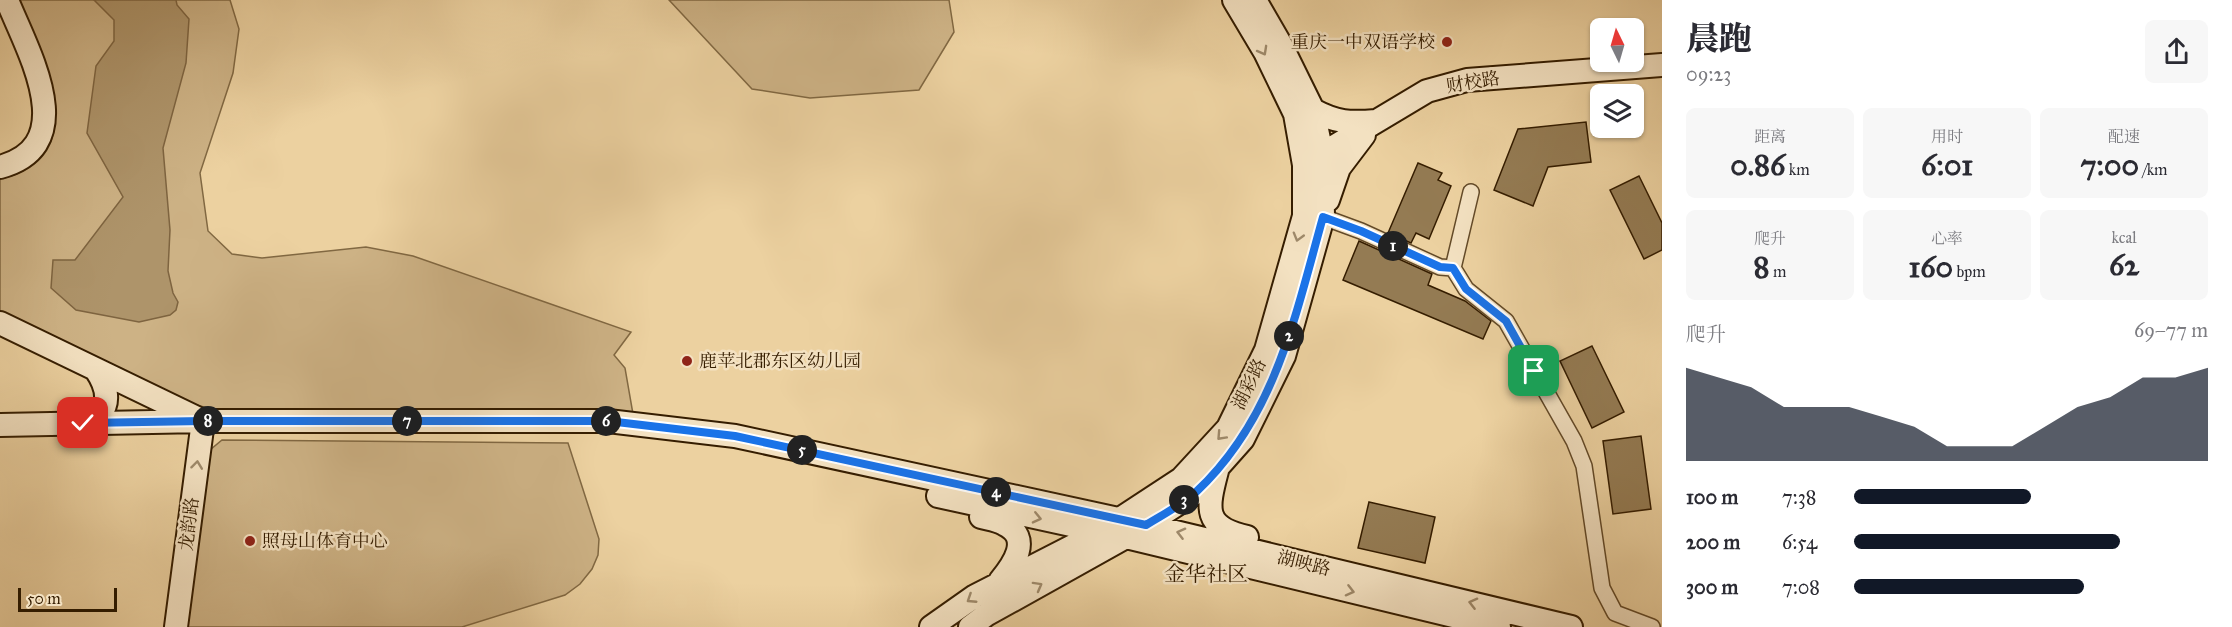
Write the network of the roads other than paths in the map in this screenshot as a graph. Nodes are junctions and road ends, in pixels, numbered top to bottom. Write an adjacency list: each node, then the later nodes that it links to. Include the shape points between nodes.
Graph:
1 (7, 0): 8 (main road, via 37,77 46,122 40,141 27,154)
2 (1234, 0): 7 (main road, 湖彩路, one-way to 7, via 1265,52)
3 (1255, 0): 5 (main road, 湖彩路)
4 (1662, 65): 6 (main road, 财校路, via 1467,80 1427,91)
5 (1313, 110): 6 (main road, via 1332,120); 7 (main road, 湖彩路)
6 (1377, 121): 7 (main road, 财校路); 10 (main road, via 1339,168)
7 (1313, 160): 10 (main road, 湖彩路); 21 (main road, 湖彩路, one-way to 21, via 1304,216 1266,350 1228,428 1181,479)
8 (0, 167)
9 (1471, 192): 11 (street)
10 (1323, 217): 11 (street, via 1440,267); 18 (main road, 湖彩路, via 1284,356 1243,439)
11 (1453, 268): 30 (street, via 1466,289 1506,321 1574,441 1584,466 1602,588 1615,613)
12 (0, 323): 13 (main road)
13 (96, 370): 14 (main road, via 105,384 106,401 100,414); 16 (main road)
14 (83, 423): 15 (main road, 湖映路); 16 (main road, 湖映路)
15 (0, 425)
16 (202, 428): 17 (main road, 湖映路); 19 (main road, 湖映路, via 606,436 734,451); 21 (main road, 湖映路, via 608,421 735,436); 25 (main road, 龙韵路, one-way to 16)
17 (0, 439)
18 (1218, 468): 20 (main road, 湖彩路, via 1195,493); 23 (main road, via 1210,497 1216,524 1227,533 1272,543)
19 (933, 495): 22 (main road, 湖映路, one-way to 22); 24 (main road, via 968,513 1005,524 1015,533 1019,549 1015,562)
20 (1146, 525): 21 (main road, 湖映路); 23 (main road, 湖映路, one-way to 20)
21 (1124, 528): 22 (main road, 湖彩路); 27 (main road, 湖彩路, one-way to 21); 28 (main road, 湖映路, one-way to 28)
22 (1100, 532): 24 (main road, 湖彩路)
23 (1299, 562): 29 (main road, 湖映路, one-way to 23)
24 (996, 585): 26 (main road, 湖彩路, one-way to 26)
25 (176, 627)
26 (931, 627)
27 (970, 627)
28 (1499, 627)
29 (1571, 627)
30 (1652, 627)

